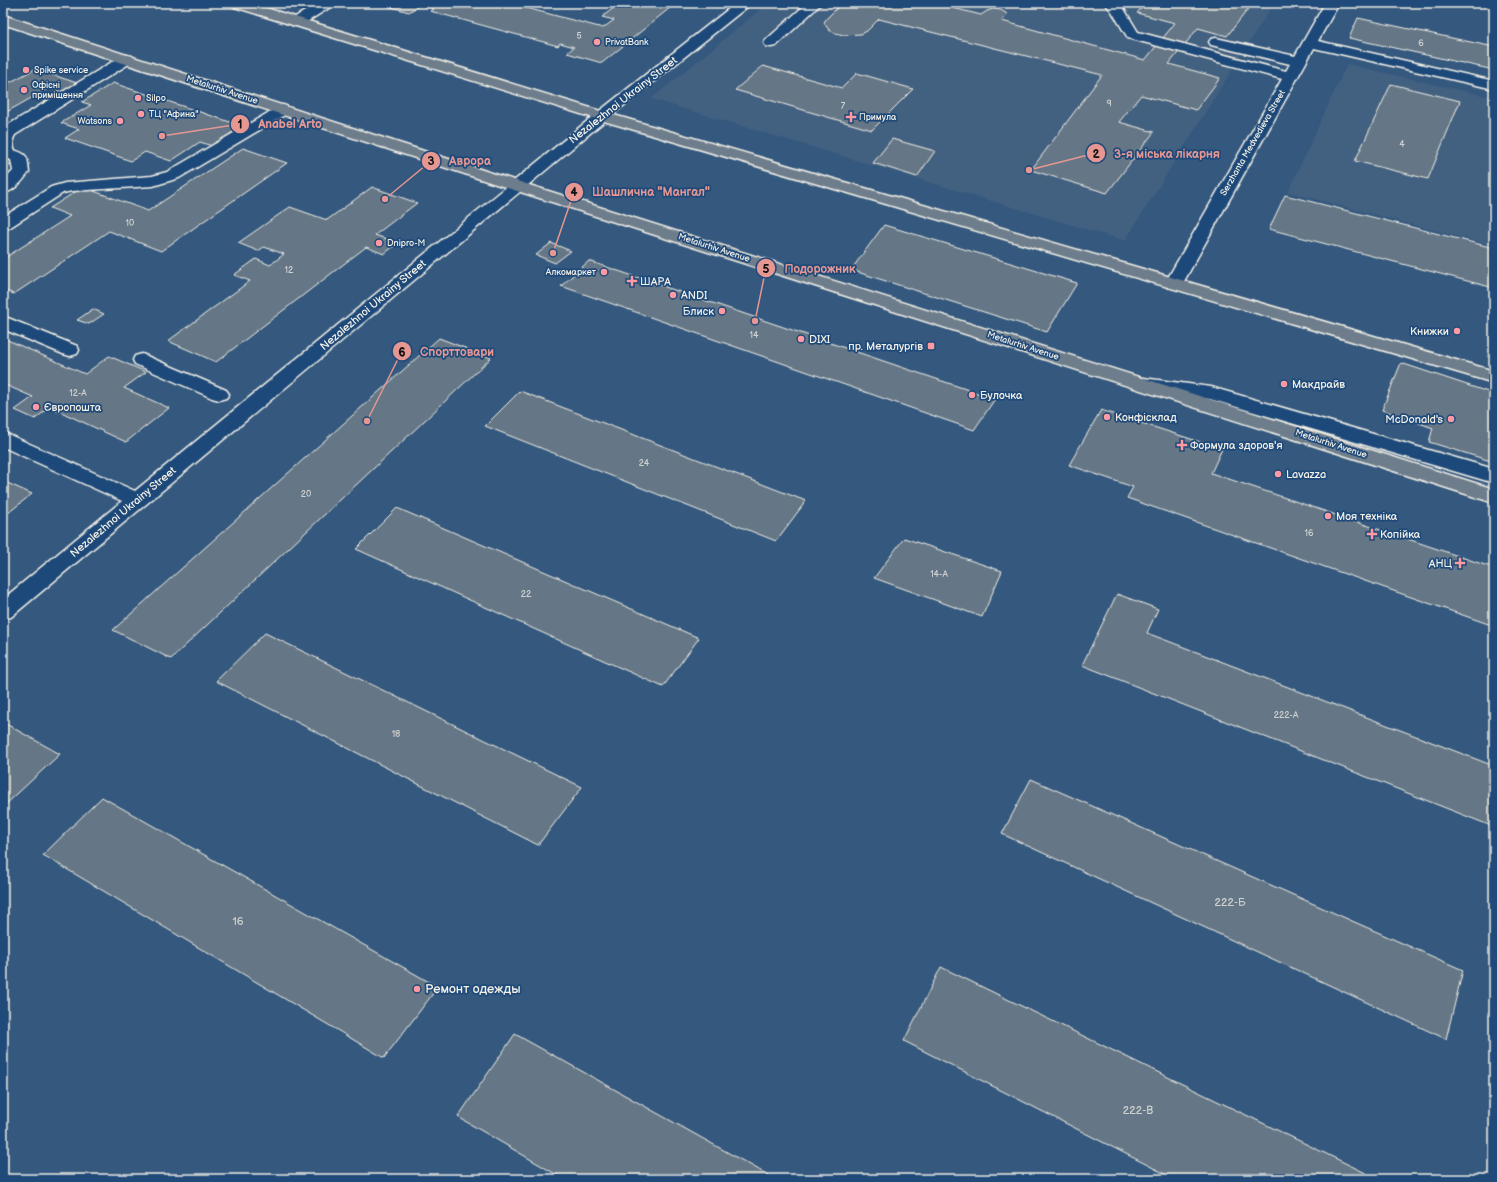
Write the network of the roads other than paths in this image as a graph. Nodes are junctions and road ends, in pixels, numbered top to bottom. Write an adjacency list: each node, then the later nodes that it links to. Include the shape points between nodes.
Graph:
1 (236, 3): 9 (main road)
2 (327, 3): 9 (street)
3 (745, 3): 19 (street, Nezalezhnoi Ukrainy Street)
4 (815, 3): 12 (street)
5 (1111, 3): 8 (street)
6 (1332, 3): 13 (street, Serzhanta Medvedieva Street)
7 (3, 19): 14 (main road, Metalurhiv Avenue)
8 (1124, 20): 10 (street); 16 (street, via 1133,35)
9 (297, 22): 19 (main road)
10 (1170, 31)
11 (1200, 38): 15 (street)
12 (771, 43)
13 (1310, 43): 15 (street, Serzhanta Medvedieva Street); 17 (street)
14 (127, 59): 18 (main road, Metalurhiv Avenue); 21 (street, via 8,132 5,139 6,153 19,157 21,172)
15 (1300, 62): 16 (street, Serzhanta Medvedieva Street)
16 (1291, 77): 23 (street, Serzhanta Medvedieva Street)
17 (1494, 85)
18 (283, 110): 20 (main road, Metalurhiv Avenue); 22 (street, via 173,175 153,181 70,186 56,190)
19 (602, 116): 20 (street, Nezalezhnoi Ukrainy Street); 23 (main road)
20 (517, 186): 28 (main road, Metalurhiv Avenue); 33 (street, Nezalezhnoi Ukrainy Street)
21 (3, 189)
22 (3, 224)
23 (1174, 284): 27 (main road)
24 (3, 322): 25 (street)
25 (70, 350)
26 (142, 360): 29 (street)
27 (1494, 377)
28 (1140, 383): 31 (street, via 1211,393); 32 (main road, Metalurhiv Avenue)
29 (219, 394)
30 (3, 439): 33 (street)
31 (1494, 476)
32 (1494, 496)
33 (137, 500): 34 (street, Nezalezhnoi Ukrainy Street)
34 (3, 611)

